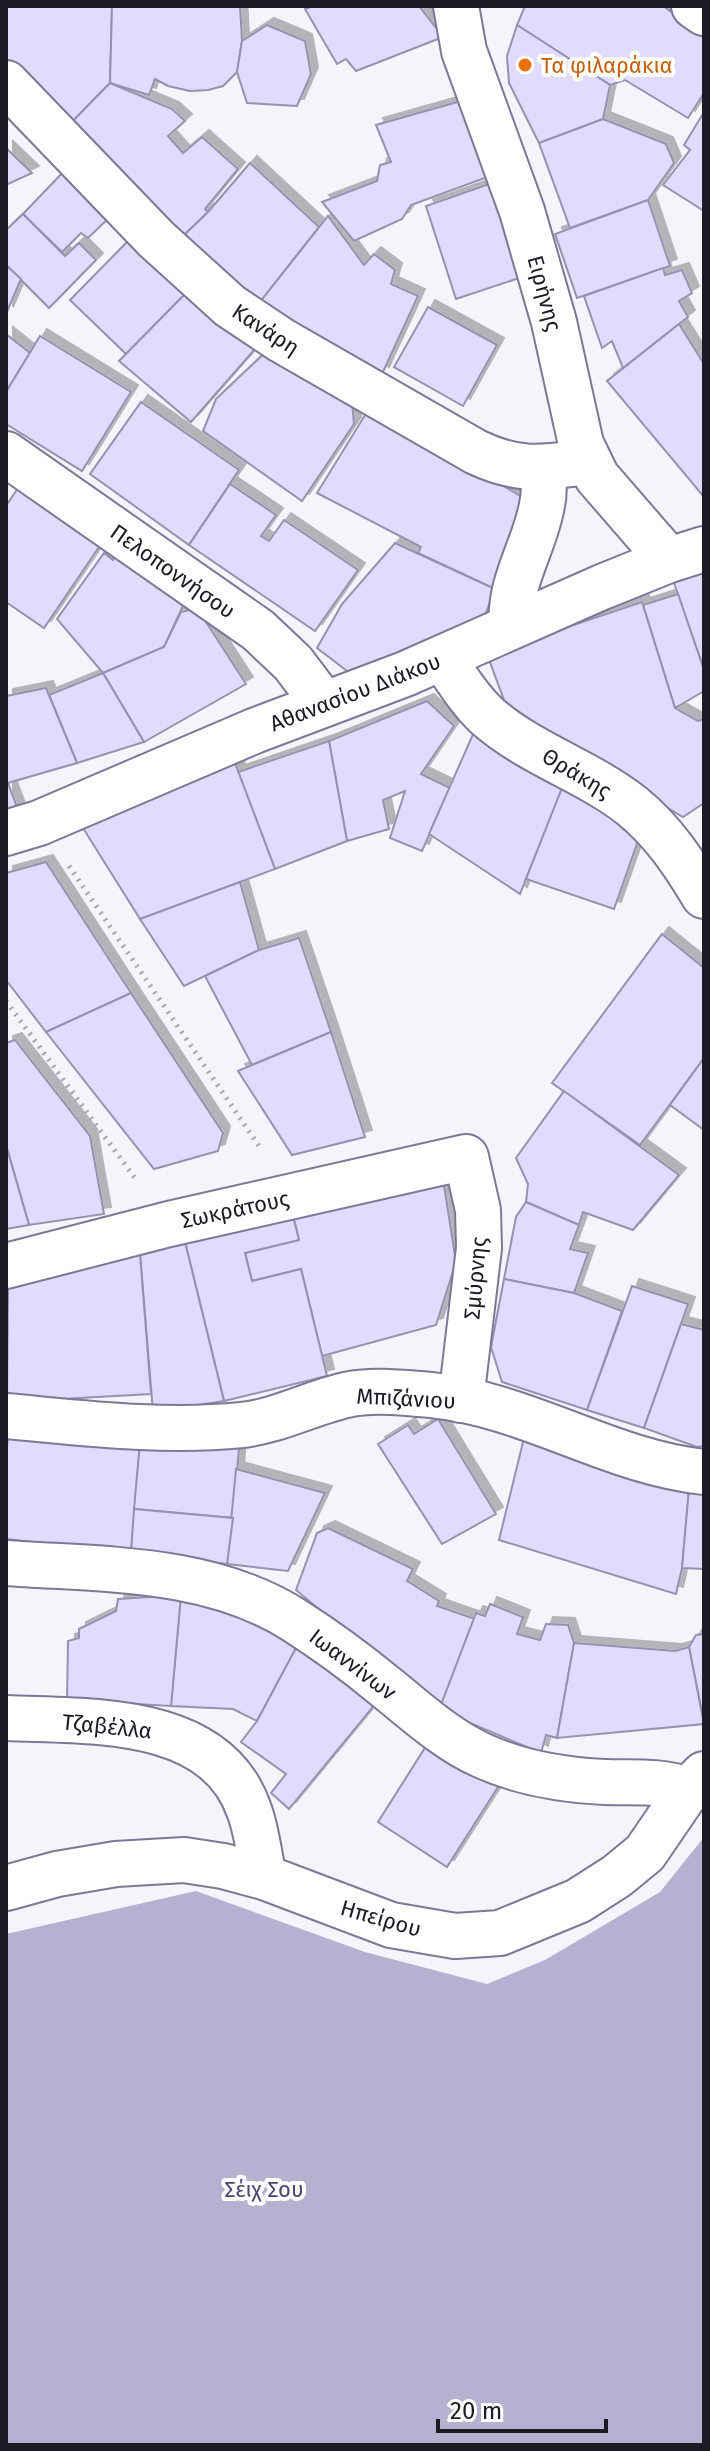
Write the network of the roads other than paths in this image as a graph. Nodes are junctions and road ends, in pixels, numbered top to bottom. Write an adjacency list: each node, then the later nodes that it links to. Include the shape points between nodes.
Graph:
1 (456, 6): 6 (street, Ειρήνης, via 464,51 522,211)
2 (694, 6): 3 (street)
3 (704, 13)
4 (6, 83): 7 (street, Κανάρη, via 156,239 248,319 476,452 497,462)
5 (6, 454): 11 (street, Πελοποννήσου, via 258,630 293,663)
6 (589, 462): 7 (street, Κανάρη); 8 (street, Ειρήνης, via 609,492)
7 (542, 467): 9 (street, via 542,509 513,597)
8 (686, 555): 9 (street, Αθανασίου Διάκου)
9 (512, 626): 10 (street, Αθανασίου Διάκου)
10 (443, 658): 11 (street, Αθανασίου Διάκου); 13 (street, Θράκης, via 488,716 610,790 646,819)
11 (324, 704): 12 (street, Αθανασίου Διάκου)
12 (23, 828)
13 (704, 896)
14 (466, 1157): 15 (street, Σωκράτους); 16 (street, Σμύρνης, via 478,1210 479,1248)
15 (6, 1266)
16 (461, 1400): 17 (street, Μπιζάνιου, via 359,1393 265,1420 215,1427); 18 (street, Μπιζάνιου, via 631,1456)
17 (6, 1416)
18 (704, 1472)
19 (6, 1563): 21 (street, Ιωαννίνων, via 157,1574 215,1586 292,1618 432,1725 481,1755 547,1776)
20 (6, 1718): 22 (street, Τζαβέλλα, via 122,1724 191,1744 236,1784 249,1810)
21 (696, 1782): 22 (street, Ηπείρου, via 645,1853 617,1876 578,1901 500,1933 455,1936 391,1925)
22 (264, 1877): 23 (street, Ηπείρου, via 184,1860 116,1864)
23 (6, 1888)

